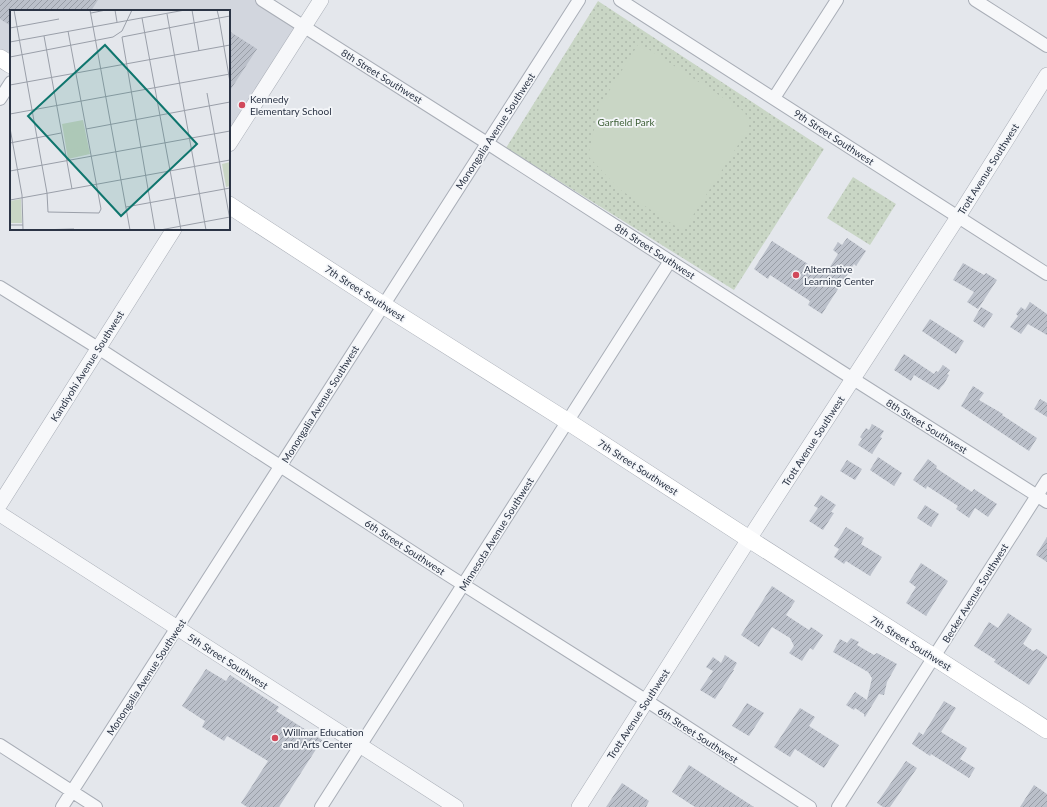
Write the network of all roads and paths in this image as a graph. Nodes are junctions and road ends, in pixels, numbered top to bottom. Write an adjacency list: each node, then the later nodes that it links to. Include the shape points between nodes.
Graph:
1 (262, 0): 7 (street, 8th Street Southwest)
2 (321, 0): 7 (street)
3 (579, 0): 16 (street, Monongalia Avenue Southwest)
4 (620, 0): 13 (street, 9th Street Southwest)
5 (837, 0): 13 (street)
6 (975, 0): 8 (street)
7 (304, 27): 15 (street); 16 (street, 8th Street Southwest)
8 (1047, 46)
9 (0, 58): 10 (main road)
10 (10, 64)
11 (1047, 75): 18 (street, Trott Avenue Southwest)
12 (10, 84): 14 (street)
13 (774, 98): 18 (street, 9th Street Southwest)
14 (0, 99)
15 (230, 142)
16 (487, 143): 20 (street, 8th Street Southwest); 23 (street, Monongalia Avenue Southwest)
17 (230, 206): 23 (main road, 7th Street Southwest)
18 (958, 217): 21 (street, 9th Street Southwest); 25 (street, Trott Avenue Southwest)
19 (173, 230): 24 (street, Kandiyohi Avenue Southwest)
20 (670, 261): 25 (street, 8th Street Southwest); 26 (street, Minnesota Avenue Southwest)
21 (1047, 274)
22 (0, 287): 24 (street, 6th Street Southwest)
23 (383, 305): 26 (main road, 7th Street Southwest); 27 (street, Monongalia Avenue Southwest)
24 (98, 348): 27 (street, 6th Street Southwest); 30 (street, Kandiyohi Avenue Southwest)
25 (853, 379): 29 (street, 8th Street Southwest); 32 (street, Trott Avenue Southwest)
26 (567, 421): 32 (main road, 7th Street Southwest); 33 (street, Minnesota Avenue Southwest)
27 (281, 466): 33 (street, 6th Street Southwest); 34 (street, Monongalia Avenue Southwest)
28 (1047, 480): 29 (street, Becker Avenue Southwest)
29 (1042, 499): 35 (street, Becker Avenue Southwest)
30 (0, 504)
31 (0, 514): 34 (street, 5th Street Southwest)
32 (749, 540): 35 (main road, 7th Street Southwest); 36 (street, Trott Avenue Southwest)
33 (464, 585): 36 (street, 6th Street Southwest); 39 (street, Minnesota Avenue Southwest)
34 (177, 628): 39 (street, 5th Street Southwest); 40 (street, Monongalia Avenue Southwest)
35 (934, 657): 37 (main road, 7th Street Southwest); 47 (street, Becker Avenue Southwest)
36 (647, 701): 45 (street, Trott Avenue Southwest); 46 (street, 6th Street Southwest)
37 (1047, 730)
38 (0, 745): 40 (street)
39 (361, 746): 43 (street, Minnesota Avenue Southwest); 44 (street, 5th Street Southwest)
40 (72, 791): 41 (street, Monongalia Avenue Southwest); 42 (street)
41 (62, 807)
42 (96, 807)
43 (321, 807)
44 (456, 807)
45 (579, 807)
46 (810, 807)
47 (838, 807)

